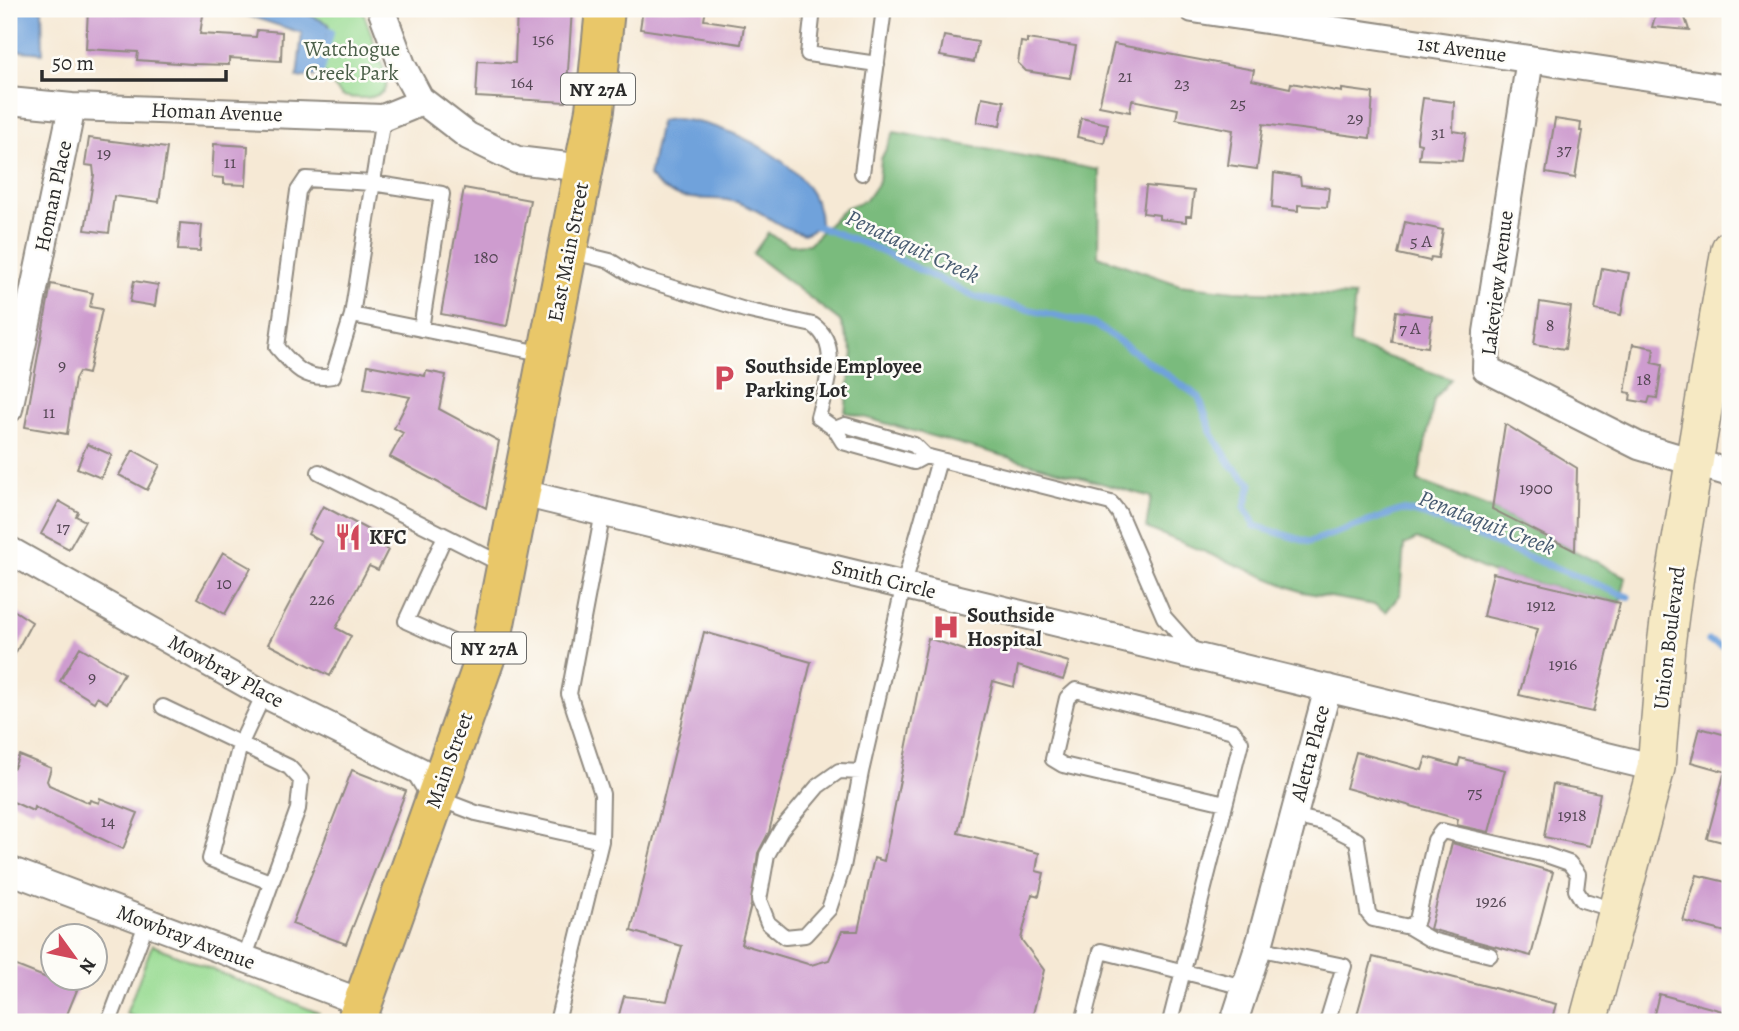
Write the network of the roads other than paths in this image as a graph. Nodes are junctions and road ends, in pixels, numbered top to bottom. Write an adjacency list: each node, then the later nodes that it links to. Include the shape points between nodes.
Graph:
1 (381, 9): 9 (street)
2 (605, 9): 13 (main road, East Main Street / NY 27A)
3 (813, 9): 7 (lane, via 808,54)
4 (884, 9): 7 (lane)
5 (1193, 9): 6 (street, 1st Avenue)
6 (1530, 59): 8 (street, 1st Avenue); 23 (street, Lakeview Avenue, via 1487,331 1486,369 1639,446)
7 (877, 64): 14 (lane)
8 (1730, 89)
9 (420, 99): 12 (street, Homan Avenue); 13 (street, via 468,136 517,160)
10 (9, 101): 11 (street, Homan Avenue)
11 (72, 107): 12 (street, Homan Avenue); 21 (street, Homan Place)
12 (383, 118): 15 (lane)
13 (584, 168): 17 (main road, East Main Street / NY 27A)
14 (862, 173)
15 (372, 183): 18 (lane); 18 (lane, via 306,179 298,191 277,347 299,372 333,376); 19 (lane, via 442,194)
16 (1730, 249): 23 (main road, Union Boulevard)
17 (568, 251): 20 (main road, East Main Street / NY 27A); 22 (lane, via 610,261 634,276 822,331 830,349 830,365 818,417 835,429 843,442 914,462)
18 (352, 315): 19 (lane)
19 (421, 329): 20 (lane)
20 (547, 355): 26 (main road, East Main Street / NY 27A)
21 (9, 410)
22 (932, 458): 31 (lane); 32 (lane, via 1111,503 1164,617)
23 (1695, 464): 25 (street, Lakeview Avenue); 38 (main road, Union Boulevard, via 1666,645)
24 (318, 472): 28 (lane)
25 (1730, 473)
26 (522, 493): 27 (street, Smith Circle); 30 (main road, Main Street / NY 27A)
27 (603, 512): 31 (street, Smith Circle); 43 (lane, via 569,694 602,794)
28 (445, 536): 30 (lane); 33 (lane, via 406,621)
29 (9, 550): 35 (street, Mowbray Place)
30 (507, 567): 33 (main road, Main Street / NY 27A)
31 (904, 584): 32 (street, Smith Circle); 39 (lane)
32 (1200, 656): 34 (street, Smith Circle)
33 (486, 657): 40 (main road, Main Street / NY 27A)
34 (1328, 688): 38 (street, Aletta Place); 42 (street, Aletta Place)
35 (264, 694): 37 (lane); 40 (street, Mowbray Place, via 420,771)
36 (163, 707): 37 (lane)
37 (240, 745): 45 (lane, via 289,767 301,780 298,809); 45 (lane, via 210,859)
38 (1656, 768): 46 (main road, Union Boulevard)
39 (861, 772): 39 (lane, via 839,771 818,786 781,830 767,855 759,900 768,923 785,937 806,935 829,909 843,867)
40 (436, 797): 43 (lane, via 476,813); 54 (main road, Main Street / NY 27A)
41 (1225, 803): 41 (lane, via 1241,742 1233,731 1076,690 1067,698 1052,758 1063,765); 52 (lane)
42 (1293, 816): 48 (lane, via 1323,823 1357,840 1368,914); 49 (street, Aletta Place)
43 (601, 842): 57 (lane)
44 (9, 870): 47 (street, Mowbray Avenue)
45 (270, 881): 51 (lane)
46 (1619, 912): 48 (lane, via 1582,900 1576,890 1578,874 1569,863 1442,831 1435,839 1417,920); 61 (main road, Union Boulevard)
47 (147, 922): 51 (street, Mowbray Avenue); 56 (lane)
48 (1409, 927): 50 (lane, via 1431,940)
49 (1257, 948): 53 (street, Aletta Place); 60 (lane, via 1345,966)
50 (1490, 955)
51 (244, 959): 54 (street, Mowbray Avenue)
52 (1183, 971): 53 (lane); 58 (lane, via 1101,951); 59 (lane)
53 (1244, 987): 55 (street, Aletta Place)
54 (360, 1013)
55 (1239, 1021)
56 (109, 1022)
57 (557, 1022)
58 (1083, 1022)
59 (1170, 1022)
60 (1327, 1022)
61 (1588, 1022)

